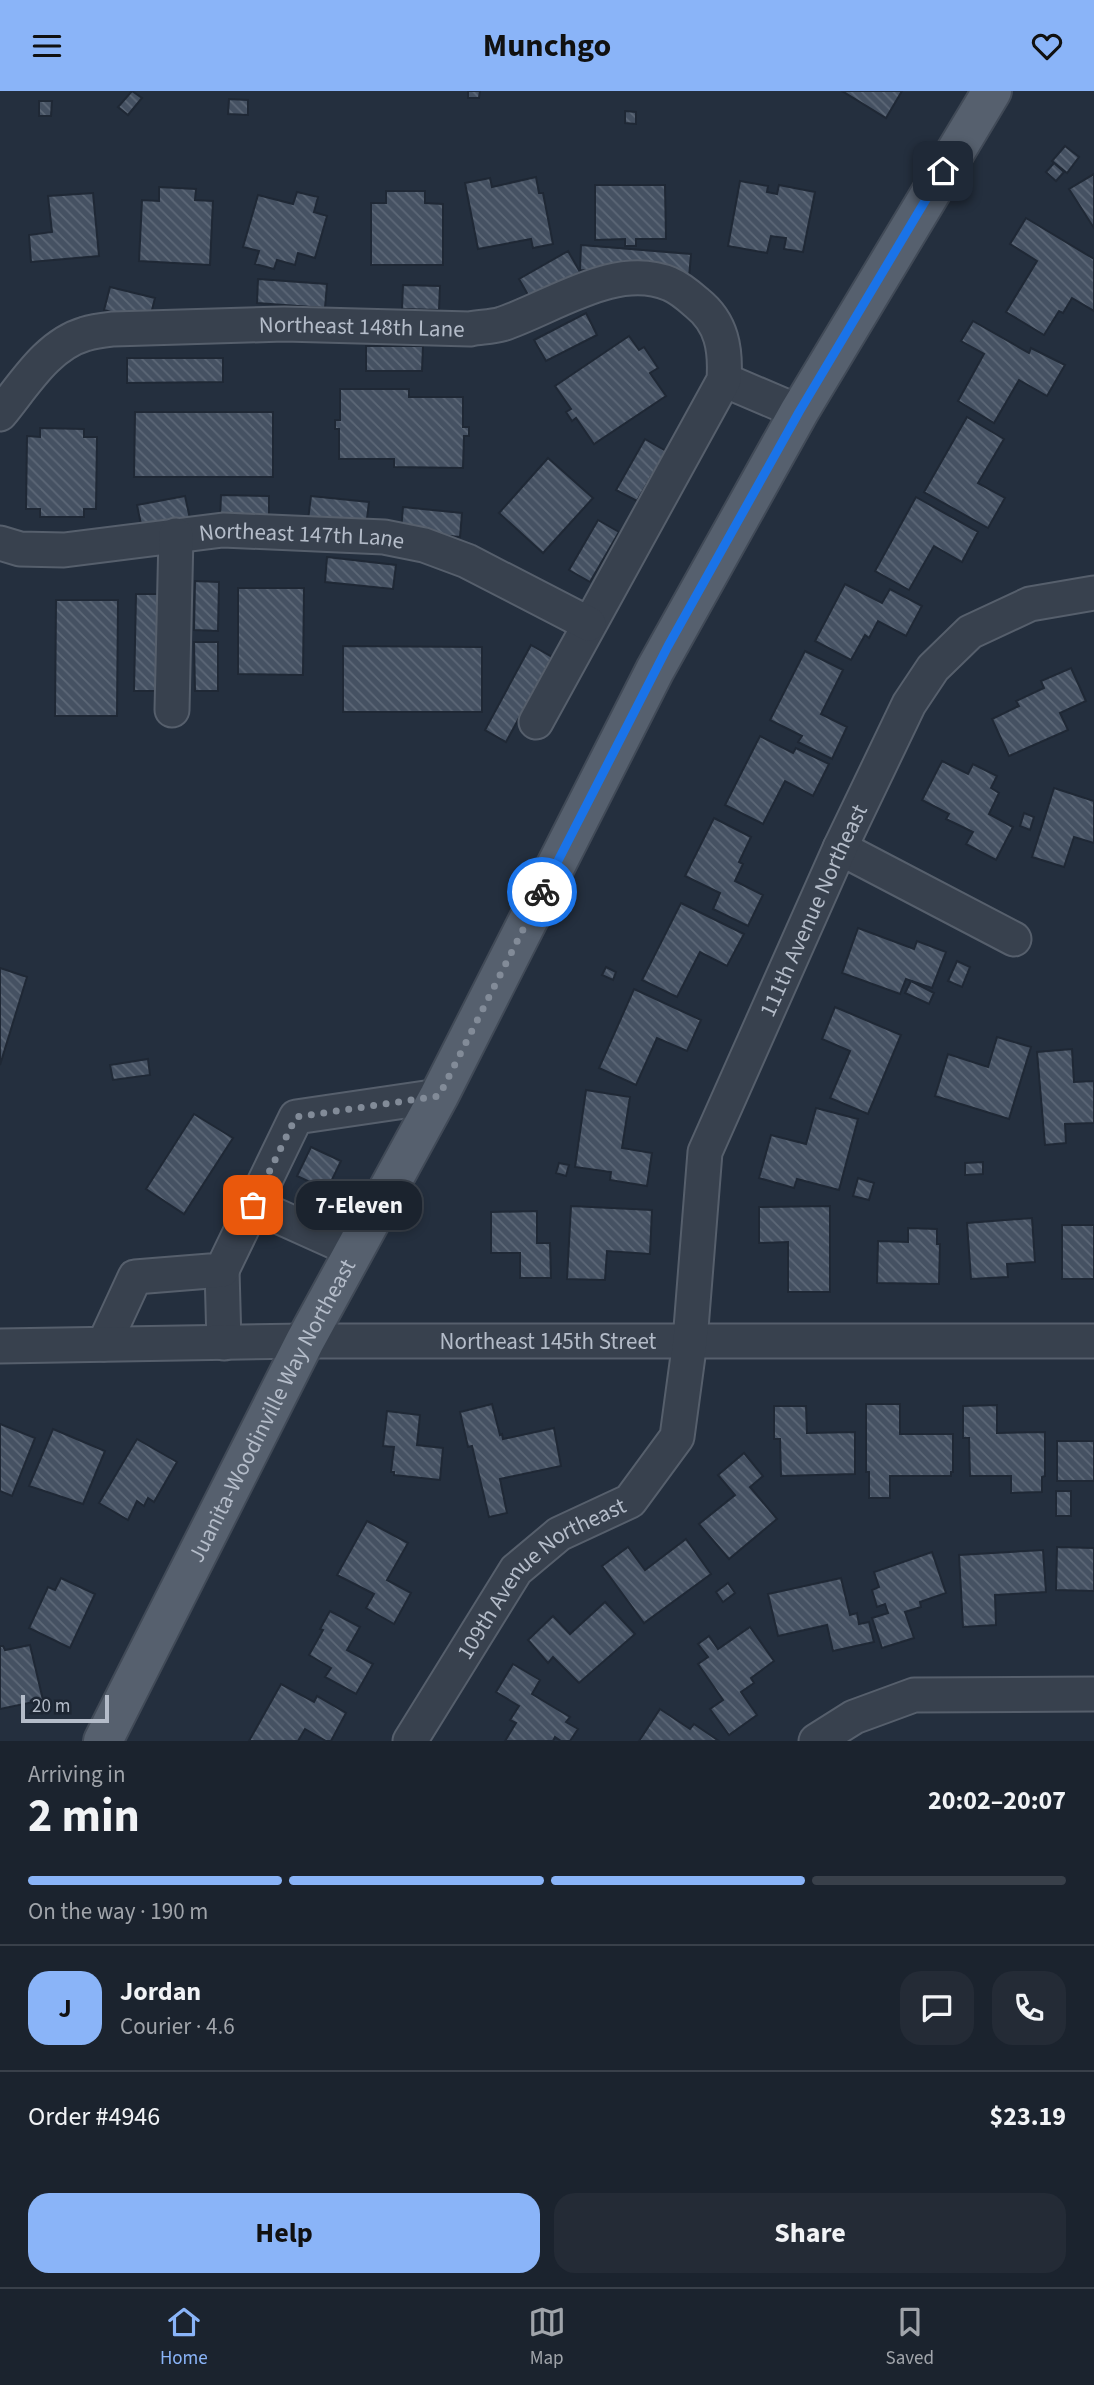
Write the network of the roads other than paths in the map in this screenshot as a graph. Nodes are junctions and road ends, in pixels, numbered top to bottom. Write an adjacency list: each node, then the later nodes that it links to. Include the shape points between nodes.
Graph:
1 (992, 91): 3 (main road, Juanita-Woodinville Way Northeast)
2 (724, 380): 3 (street); 4 (street, Northeast 148th Lane, via 723,338 708,312 671,284 644,278 610,280 500,324 470,329 284,324 113,329 85,334 64,343 39,366); 8 (street)
3 (799, 412): 13 (main road, Juanita-Woodinville Way Northeast, via 655,670)
4 (0, 414)
5 (176, 535): 6 (street, Northeast 147th Lane, via 64,550 20,549); 8 (street, Northeast 147th Lane, via 223,530 311,533 384,537 424,545 467,561); 9 (street)
6 (0, 543)
7 (1094, 593): 11 (street, 111th Avenue Northeast, via 1030,604 970,632 933,668 909,704)
8 (589, 624): 10 (street)
9 (172, 710)
10 (536, 722)
11 (840, 848): 12 (street); 18 (street, 111th Avenue Northeast, via 705,1152)
12 (1014, 939)
13 (439, 1096): 14 (street, via 296,1117); 15 (main road, Juanita-Woodinville Way Northeast)
14 (253, 1205): 15 (street); 16 (street)
15 (355, 1251): 17 (main road, Juanita-Woodinville Way Northeast)
16 (222, 1270): 20 (street); 21 (street, via 135,1277)
17 (306, 1341): 18 (street, Northeast 145th Street); 20 (street, Northeast 145th Street); 24 (main road, Juanita-Woodinville Way Northeast)
18 (690, 1341): 19 (street, Northeast 145th Street); 25 (street, 109th Avenue Northeast, via 677,1437 630,1501 559,1534 516,1570)
19 (1094, 1341)
20 (224, 1343): 21 (street, Northeast 145th Street)
21 (104, 1344): 22 (street, Northeast 145th Street)
22 (0, 1346)
23 (1094, 1694): 26 (street, via 914,1695 854,1717)
24 (103, 1741)
25 (410, 1741)
26 (817, 1741)

